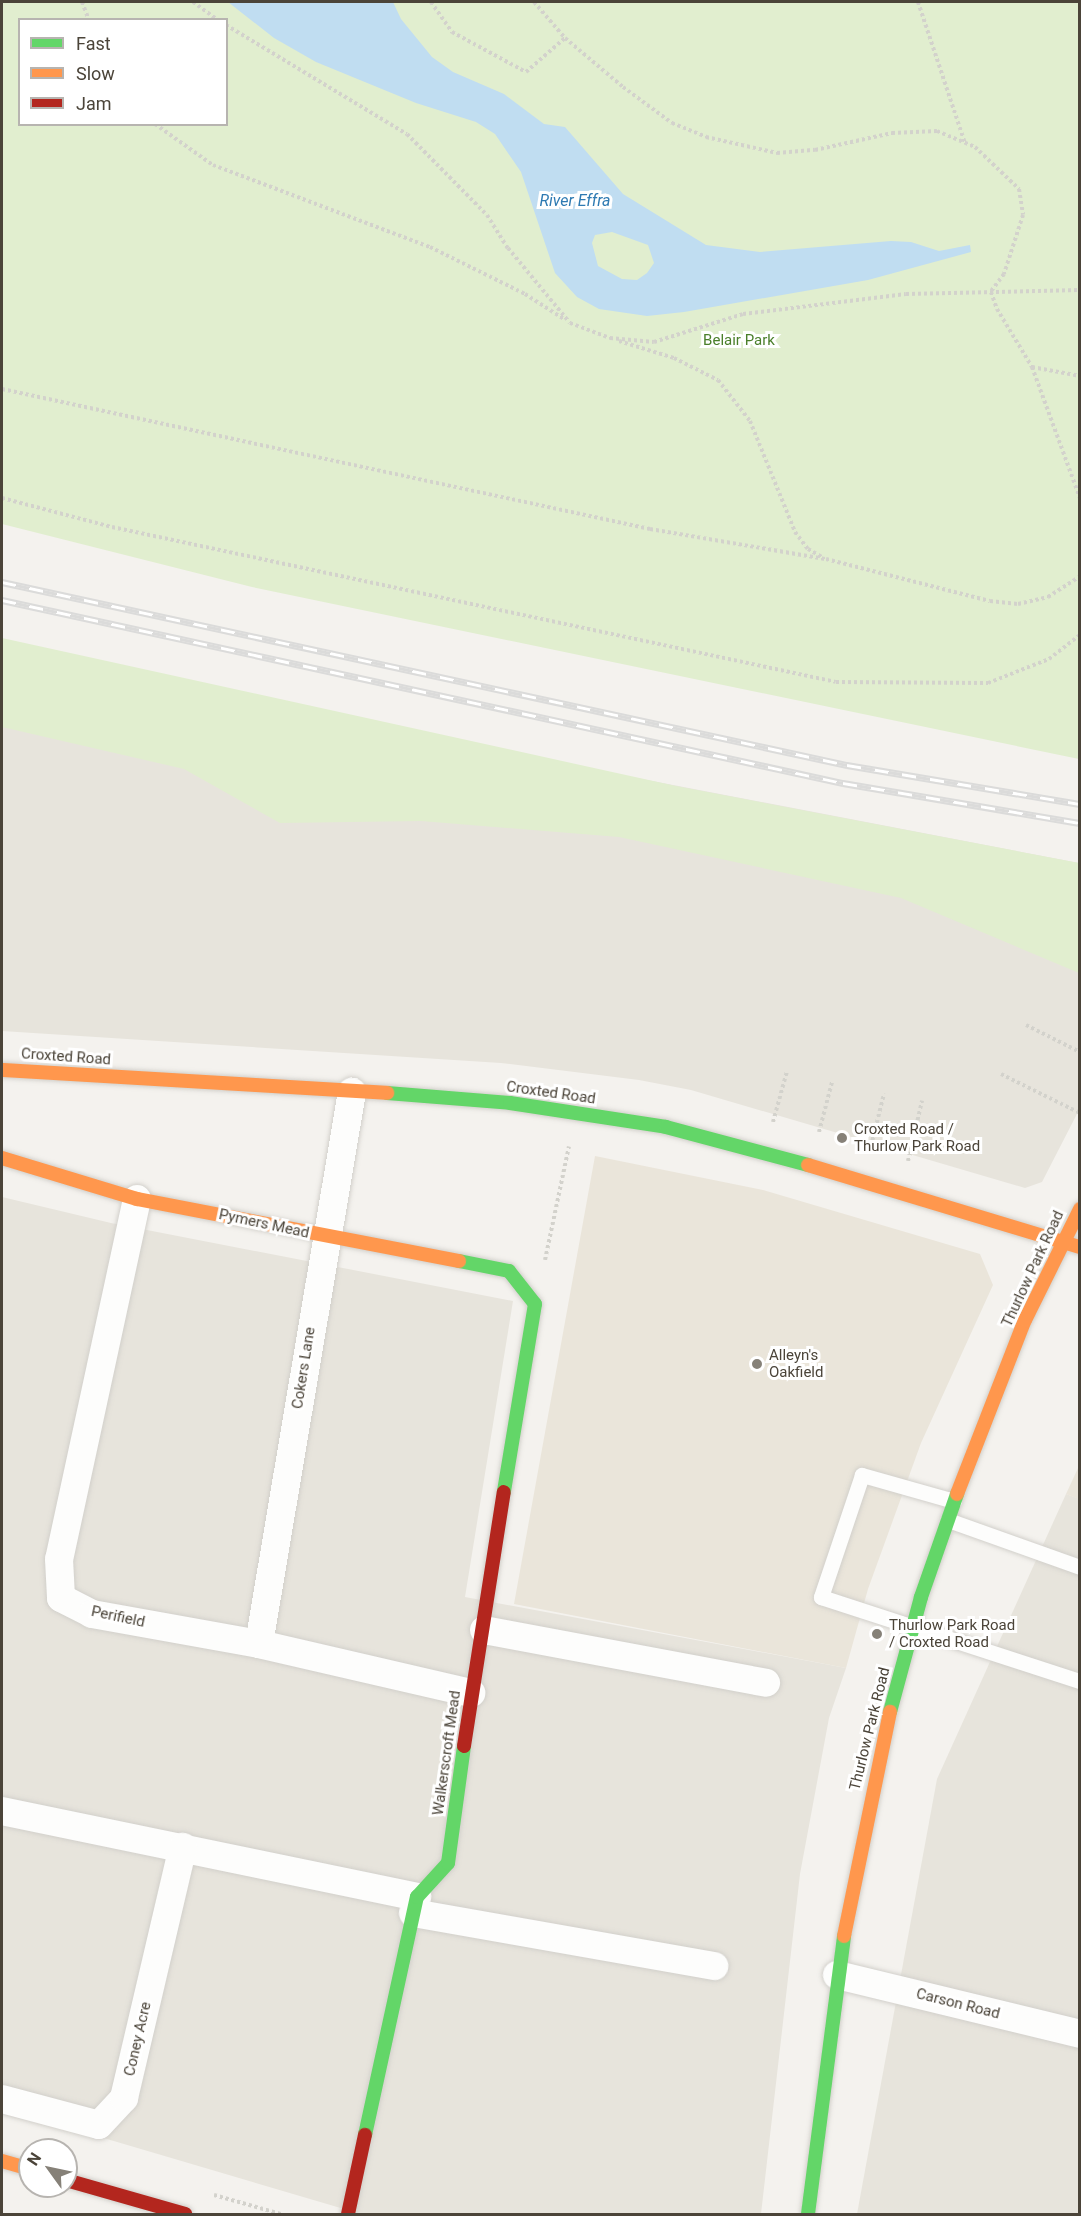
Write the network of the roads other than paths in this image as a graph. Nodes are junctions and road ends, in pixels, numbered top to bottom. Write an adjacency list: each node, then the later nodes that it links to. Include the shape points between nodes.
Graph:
1 (2, 1070): 2 (main road, Croxted Road)
2 (352, 1092): 6 (street, Cokers Lane); 7 (main road, Croxted Road, via 510,1103 666,1127 862,1179 899,1194)
3 (2, 1161): 4 (main road, Pymers Mead)
4 (137, 1199): 6 (main road, Pymers Mead); 15 (street, Perifield, via 59,1559 61,1598 92,1614)
5 (1080, 1209): 7 (main road, Thurlow Park Road)
6 (326, 1237): 9 (main road, Pymers Mead, via 509,1271); 15 (street, Cokers Lane)
7 (1060, 1242): 8 (main road, Croxted Road); 10 (main road, Thurlow Park Road)
8 (1080, 1247)
9 (521, 1285): 14 (main road, Walkerscroft Mead, via 535,1304)
10 (954, 1502): 11 (main road, Thurlow Park Road); 13 (lane, via 862,1475 821,1597)
11 (948, 1520): 12 (lane); 13 (main road, Thurlow Park Road)
12 (1080, 1566)
13 (913, 1625): 16 (lane); 23 (main road, Thurlow Park Road, via 872,1788)
14 (484, 1630): 17 (street); 18 (main road, Walkerscroft Mead)
15 (259, 1644): 18 (street, Perifield)
16 (1080, 1682)
17 (766, 1683)
18 (471, 1693): 21 (main road, Walkerscroft Mead, via 448,1863)
19 (2, 1811): 20 (street)
20 (183, 1847): 21 (street); 25 (street, Coney Acre, via 124,2098 99,2125)
21 (415, 1905): 22 (street); 30 (main road)
22 (714, 1966)
23 (837, 1975): 24 (street, Carson Road); 31 (main road, Thurlow Park Road)
24 (1080, 2034)
25 (2, 2099)
26 (2, 2161): 27 (main road)
27 (18, 2166)
28 (78, 2183): 29 (main road)
29 (185, 2214)
30 (348, 2214)
31 (808, 2214)

